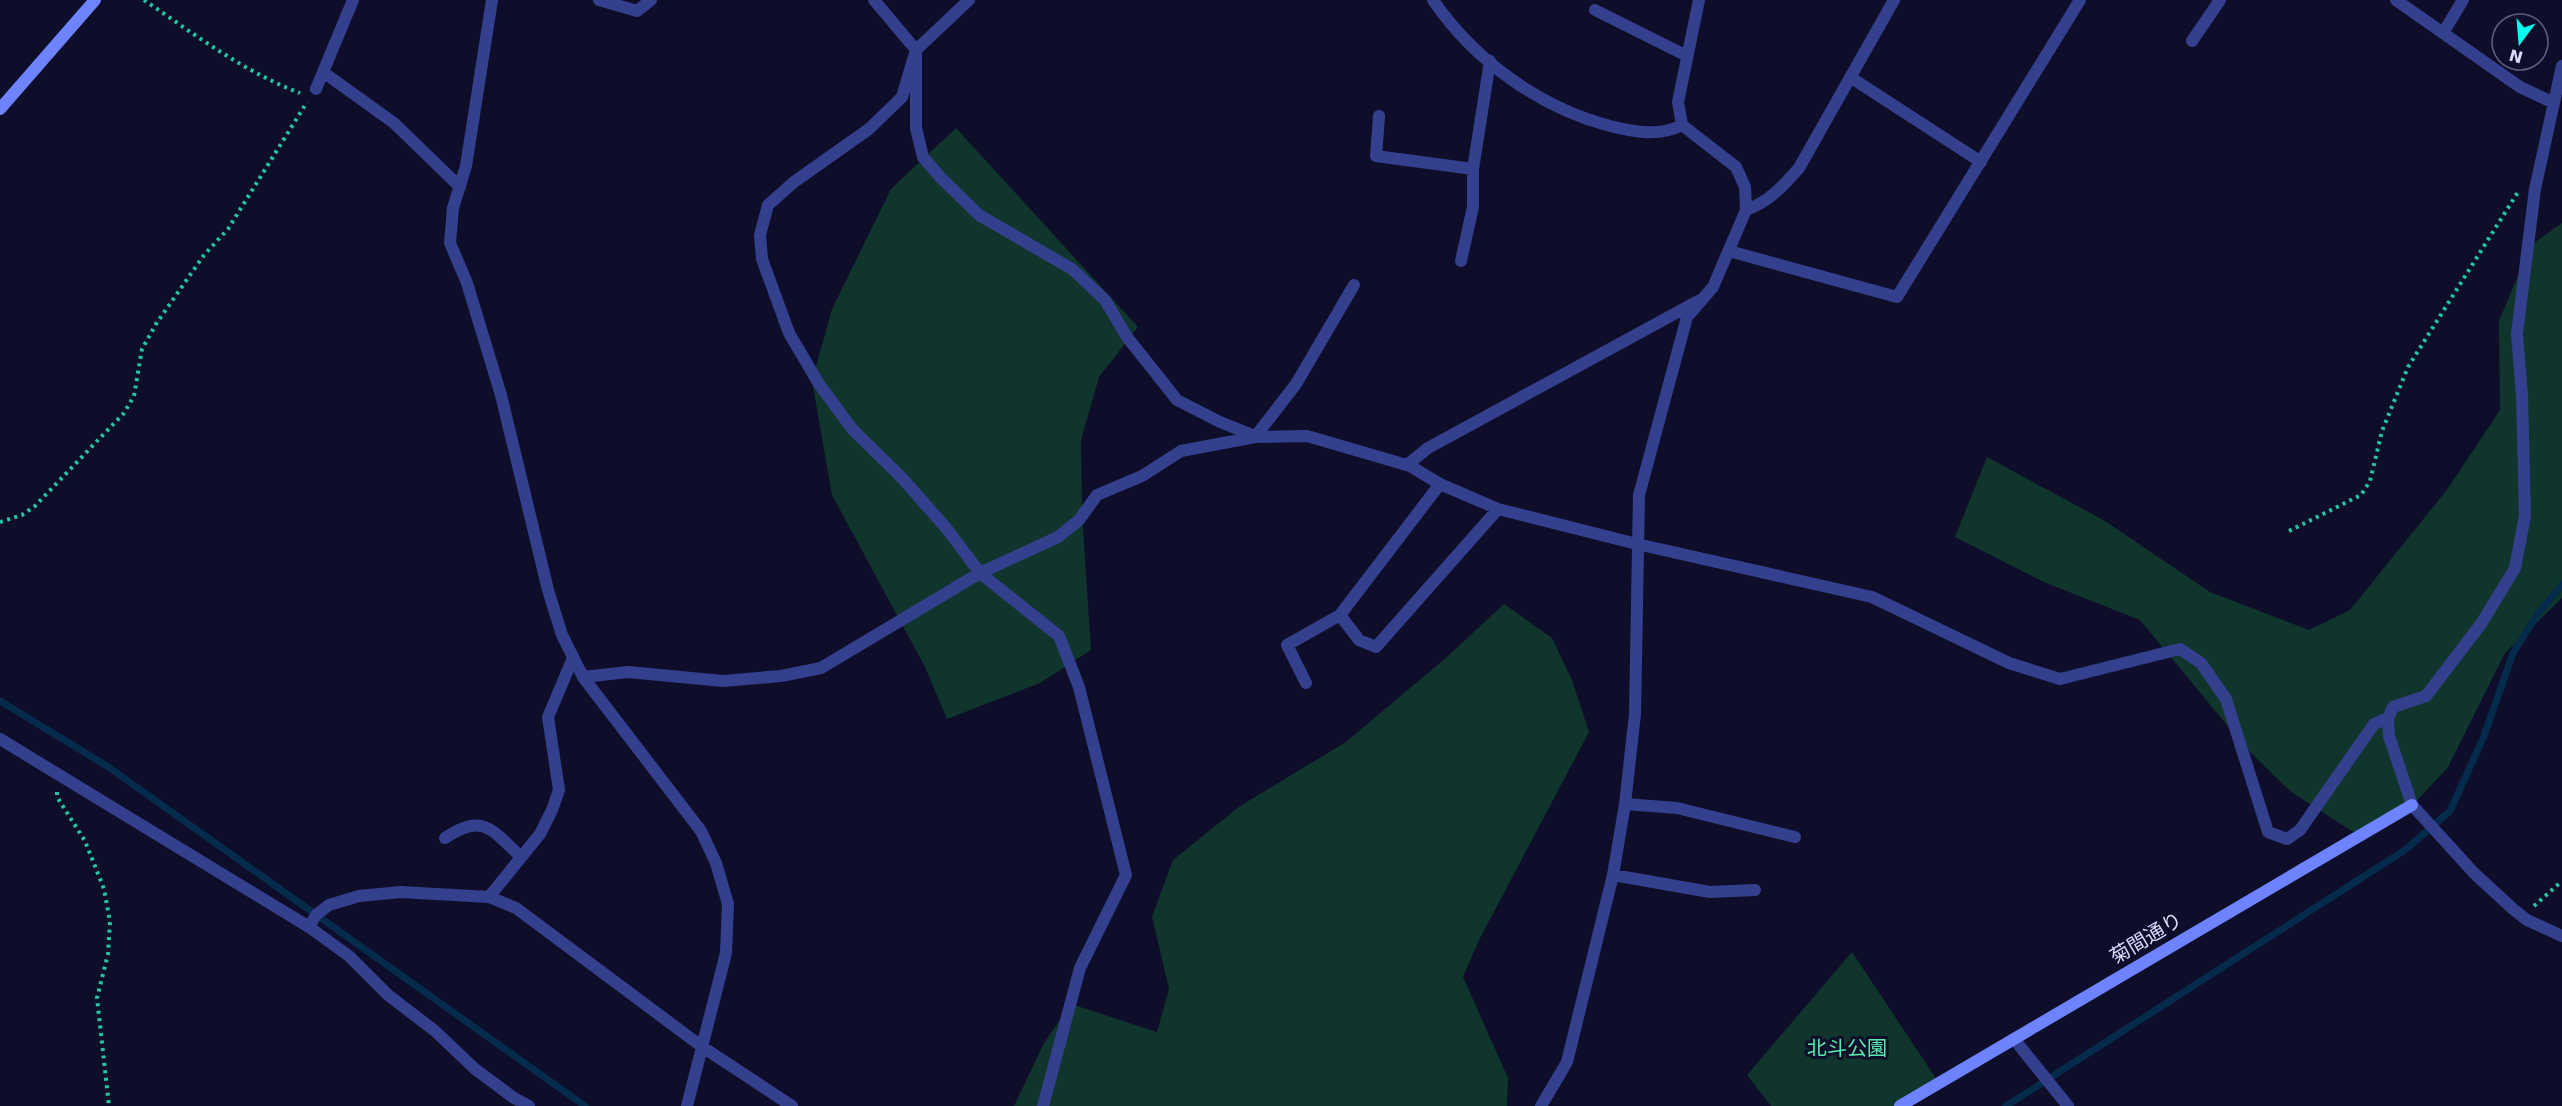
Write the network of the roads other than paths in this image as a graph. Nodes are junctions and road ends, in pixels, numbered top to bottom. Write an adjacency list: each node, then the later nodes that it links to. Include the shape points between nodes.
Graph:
1 (95, 0): 26 (street)
2 (353, 0): 22 (street)
3 (492, 0): 31 (street)
4 (599, 0): 5 (street, via 637,11)
5 (651, 0)
6 (874, 0): 18 (street)
7 (969, 0): 18 (street)
8 (1433, 0): 20 (street, via 1454,30)
9 (1699, 0): 19 (street)
10 (1894, 0): 23 (street)
11 (2080, 0): 29 (street)
12 (2220, 0): 17 (street)
13 (2396, 0): 16 (street)
14 (2463, 0): 16 (street)
15 (1595, 10): 19 (street)
16 (2443, 33): 25 (street, via 2520,87)
17 (2192, 41)
18 (916, 50): 37 (street, via 916,128 923,157 940,177 979,215 1072,269 1104,300 1177,400); 42 (street, via 902,97 869,129 768,205 760,235 762,259 789,333 819,384 853,430 917,495)
19 (1687, 56): 28 (street, via 1678,102)
20 (1490, 61): 28 (street, via 1543,100 1579,117 1638,133 1672,130); 30 (street)
21 (2562, 66): 25 (street)
22 (323, 72): 24 (street); 31 (street, via 394,123)
23 (1850, 77): 29 (street); 32 (street, via 1799,168 1761,205)
24 (315, 89)
25 (2554, 103): 47 (street, via 2535,189 2517,334 2525,516 2515,568 2445,674 2426,696 2393,706)
26 (0, 109)
27 (1379, 116): 30 (street, via 1376,156)
28 (1682, 124): 32 (street, via 1736,167 1745,187)
29 (1981, 162): 33 (street, via 1897,297)
30 (1473, 169): 34 (street, via 1473,207)
31 (460, 188): 44 (street, via 453,208 450,243 467,282 494,373 548,590)
32 (1746, 210): 33 (street)
33 (1729, 251): 36 (street)
34 (1461, 261)
35 (1354, 285): 37 (street, via 1296,384)
36 (1704, 298): 38 (street, via 1428,448); 41 (street, via 1687,317 1639,495)
37 (1255, 436): 38 (street, via 1307,436); 42 (street, via 1181,451 1142,476 1097,495 1078,520 1058,537)
38 (1407, 465): 39 (street)
39 (1440, 484): 40 (street); 43 (street)
40 (1498, 509): 41 (street); 43 (street, via 1376,647 1359,640)
41 (1637, 544): 47 (street, via 1872,597 2009,663 2060,679 2180,648 2201,663 2226,699 2268,832 2287,839 2300,830 2374,724); 49 (street, via 1635,714)
42 (980, 573): 45 (street, via 821,668 723,681 628,672); 64 (street, via 1059,636 1079,687 1126,875 1080,968)
43 (1340, 615): 46 (street, via 1287,645)
44 (573, 658): 45 (street); 53 (street, via 548,717 559,790 540,834)
45 (583, 677): 60 (street, via 701,831 716,863 728,904 726,953)
46 (1306, 683)
47 (2388, 718): 50 (street, via 2389,736)
48 (0, 739): 57 (street)
49 (1625, 804): 51 (street, via 1677,808); 54 (street)
50 (2412, 804): 58 (street, via 2474,873 2522,916); 59 (street, 菊間通り)
51 (1795, 837)
52 (445, 838): 53 (street, via 463,825 480,825)
53 (521, 857): 56 (street)
54 (1613, 875): 55 (street, via 1710,892); 65 (street, via 1567,1062)
55 (1755, 890)
56 (489, 897): 57 (street, via 401,892 359,896 329,904); 60 (street, via 516,908)
57 (309, 927): 61 (street, via 349,956 475,1069)
58 (2562, 936)
59 (2014, 1039): 66 (street, 菊間通り); 67 (street)
60 (701, 1046): 62 (street); 63 (street)
61 (529, 1106)
62 (687, 1106)
63 (792, 1106)
64 (1043, 1106)
65 (1541, 1106)
66 (1900, 1106)
67 (2068, 1106)

